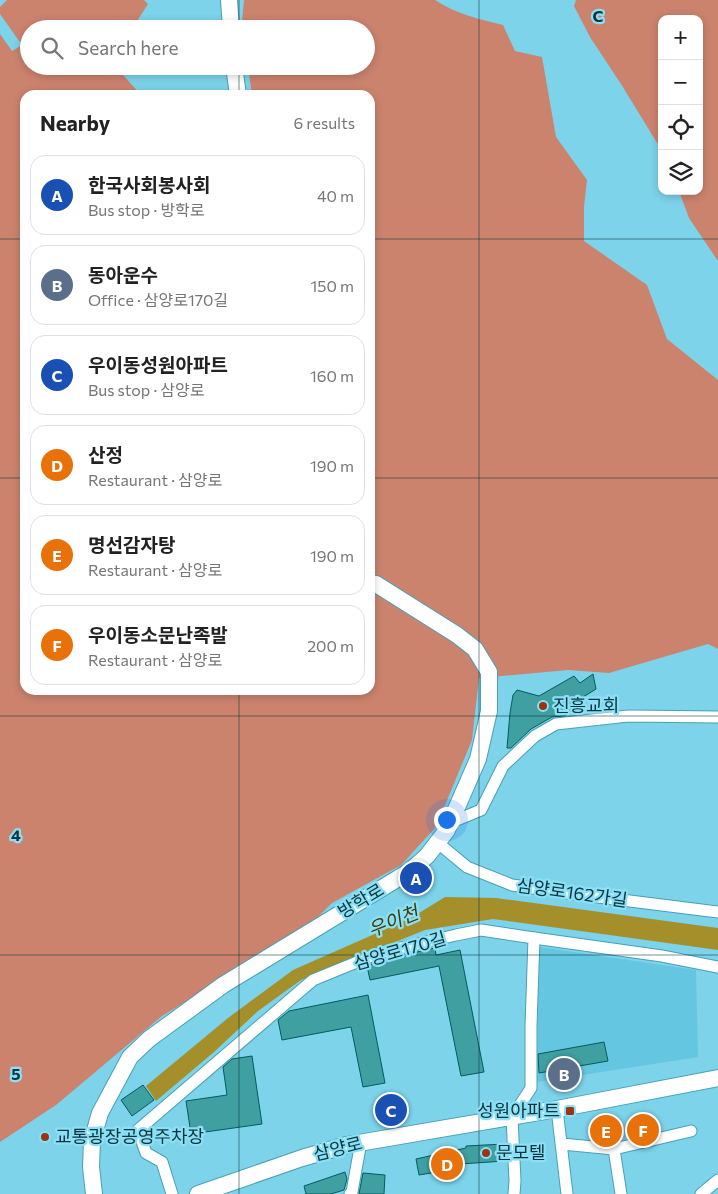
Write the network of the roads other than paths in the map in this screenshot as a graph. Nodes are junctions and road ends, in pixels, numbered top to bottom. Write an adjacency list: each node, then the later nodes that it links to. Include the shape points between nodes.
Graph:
1 (229, 0): 2 (main road)
2 (230, 20)
3 (235, 75): 4 (main road)
4 (237, 90)
5 (376, 584): 7 (main road, 방학로, via 475,649 489,672 489,711 478,759)
6 (718, 718): 7 (street, via 628,716 556,724 535,736 503,766 481,810)
7 (452, 822): 8 (main road, 방학로)
8 (438, 843): 9 (street, 삼양로162가길, via 467,867 512,885); 20 (main road, 방학로, via 410,871 223,985 149,1039 130,1057 100,1113 92,1141)
9 (718, 912)
10 (534, 938): 11 (street, 삼양로170길); 14 (street, via 531,1088); 21 (street, 삼양로170길, via 481,930 456,934 379,953 313,980 138,1130 146,1153 162,1162)
11 (718, 967)
12 (718, 1078): 13 (main road, 삼양로)
13 (557, 1109): 14 (main road, 삼양로); 17 (street)
14 (512, 1117): 16 (main road, 삼양로); 24 (street)
15 (691, 1131): 18 (street)
16 (361, 1142): 22 (main road, 삼양로, via 302,1158); 23 (street)
17 (562, 1144): 18 (street); 25 (street)
18 (614, 1149): 26 (street)
19 (718, 1180): 27 (street)
20 (94, 1194)
21 (172, 1194)
22 (198, 1194)
23 (350, 1194)
24 (514, 1194)
25 (567, 1194)
26 (621, 1194)
27 (700, 1194)

